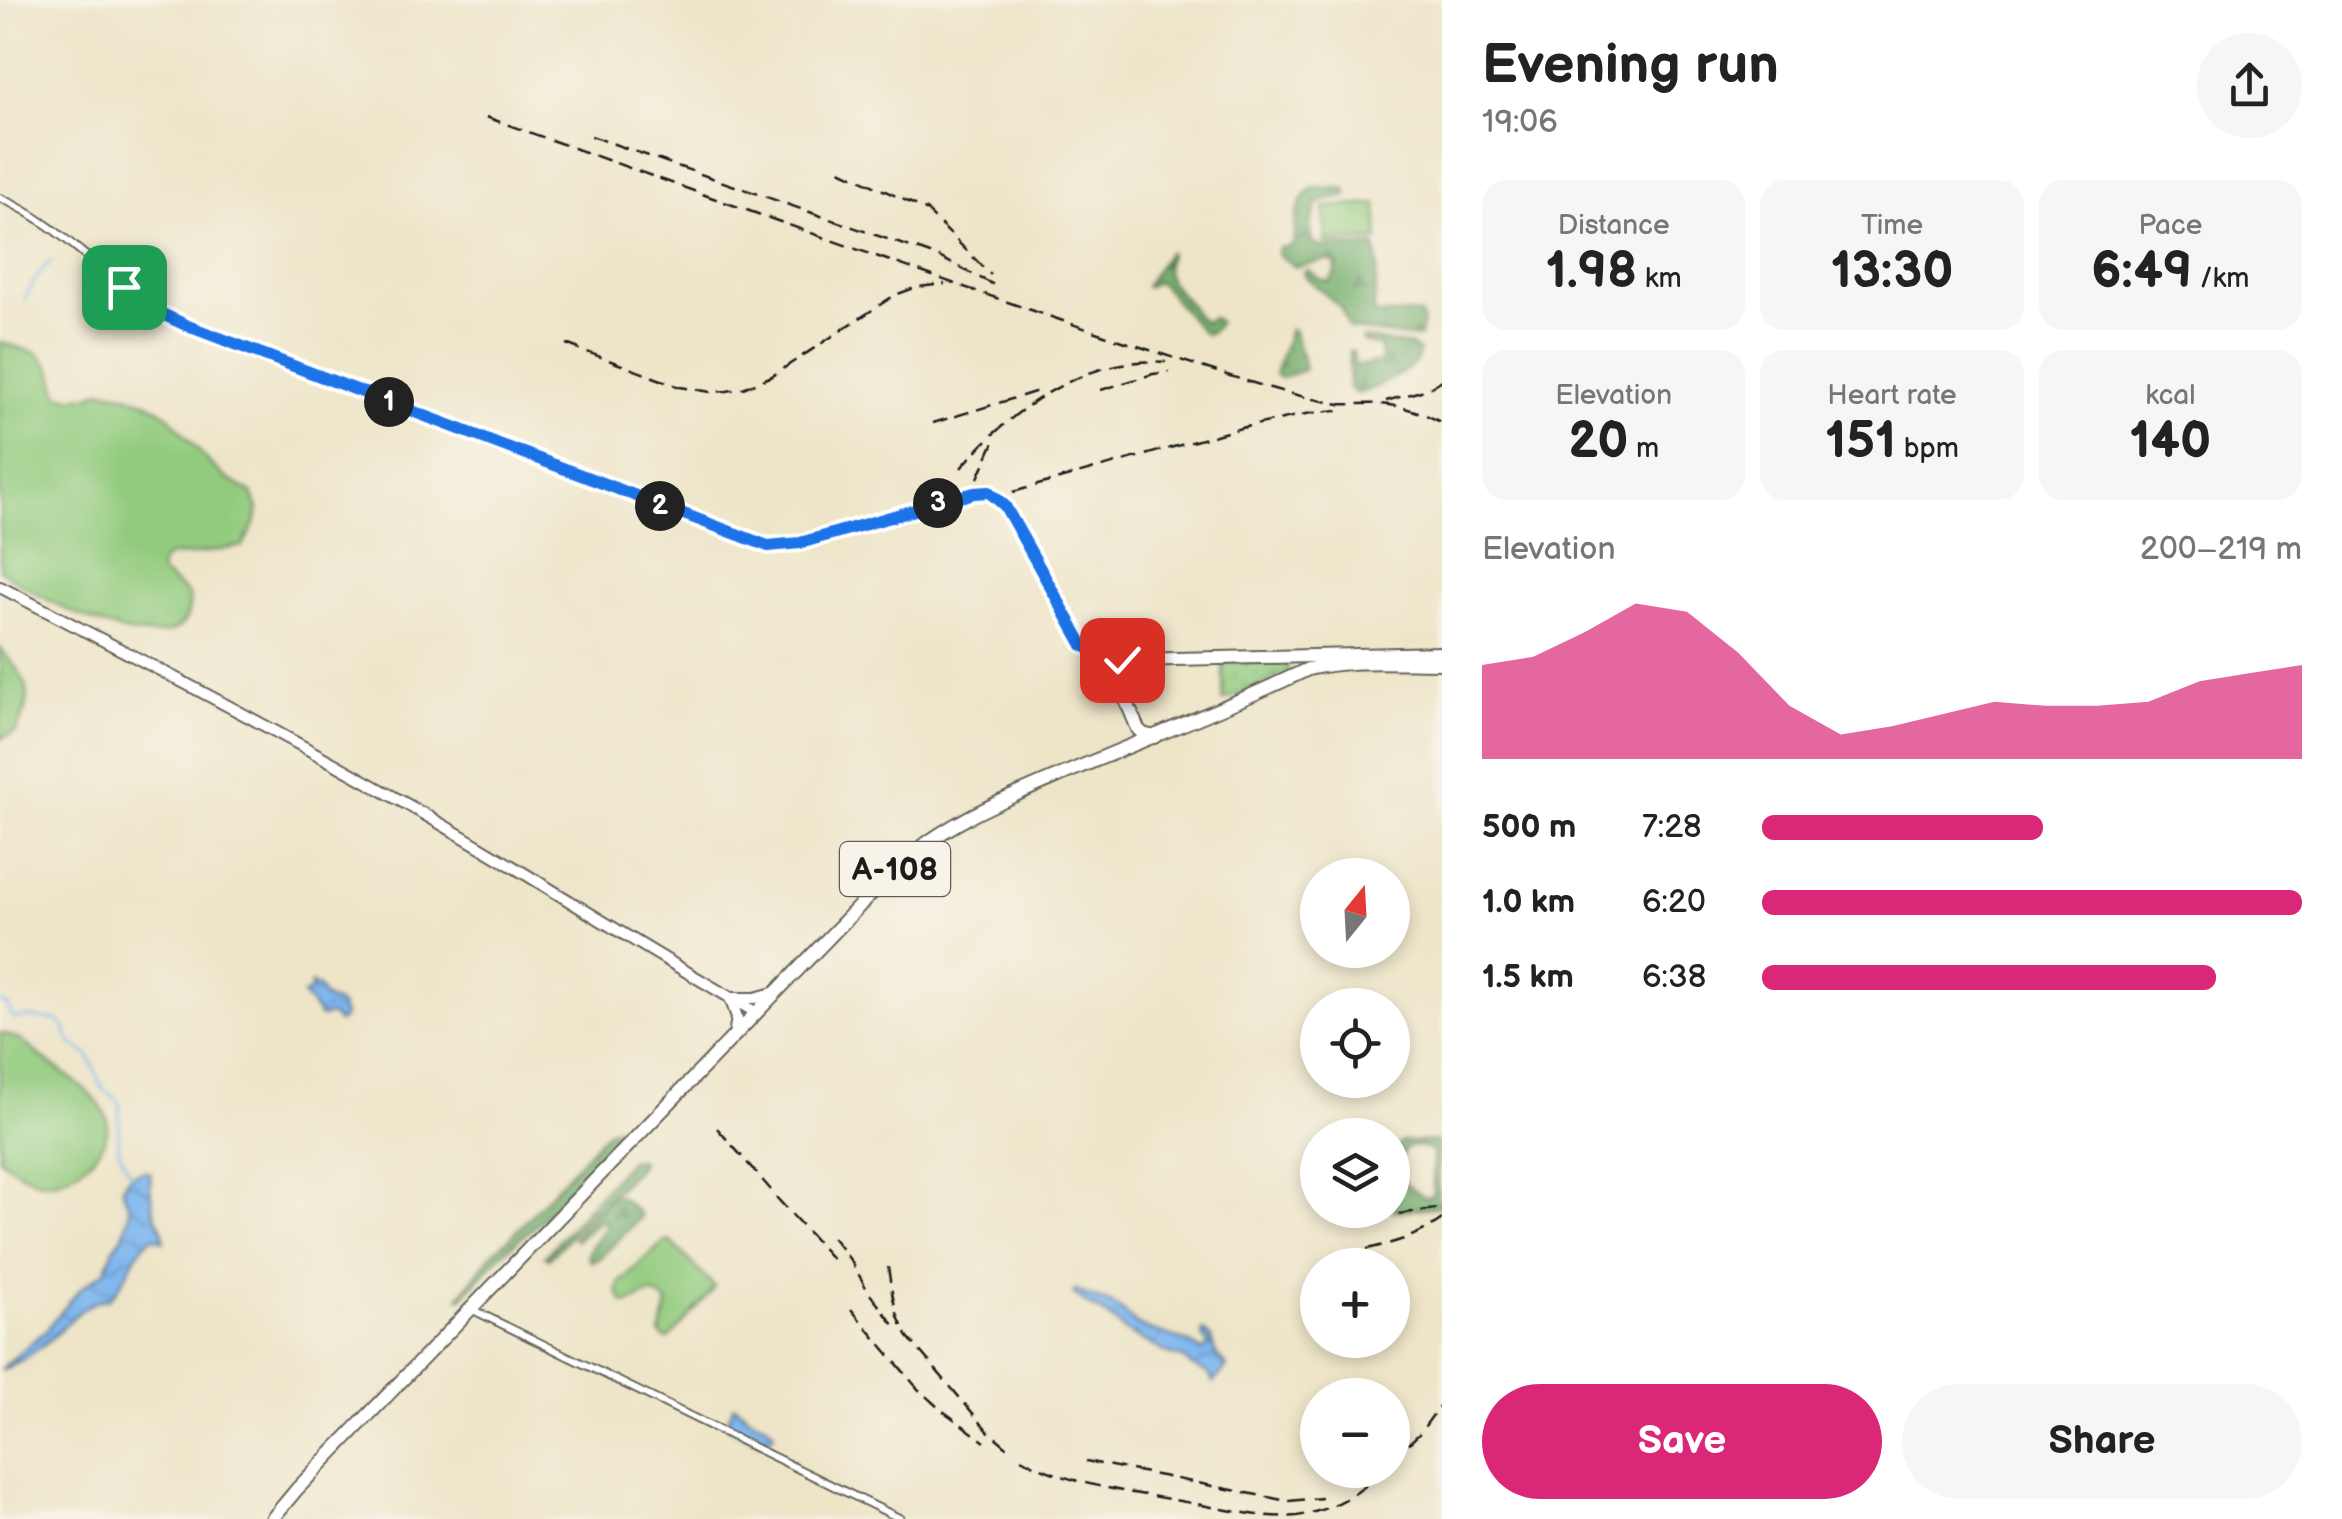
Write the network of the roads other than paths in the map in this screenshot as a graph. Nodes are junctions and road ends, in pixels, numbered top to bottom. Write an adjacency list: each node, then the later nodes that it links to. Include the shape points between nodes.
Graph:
1 (0, 198): 3 (street, via 40,220 173,320 768,546 989,492 1005,506)
2 (0, 588): 14 (main road, via 276,730)
3 (1083, 645): 6 (street, via 1104,658); 9 (street)
4 (1442, 653): 5 (highway)
5 (1284, 657): 6 (highway); 8 (highway, via 1292,665)
6 (1132, 660): 9 (highway, via 1118,668)
7 (1442, 663): 8 (highway, А-108, via 1325,665)
8 (1288, 678): 11 (highway, А-108)
9 (1119, 684): 10 (highway)
10 (1138, 729): 11 (highway); 12 (highway)
11 (1154, 737): 12 (highway, А-108)
12 (1133, 745): 13 (highway, А-108, via 1008,798 926,842)
13 (778, 990): 14 (main road); 15 (highway, А-108)
14 (730, 998): 15 (main road); 16 (main road, via 737,1017)
15 (756, 1013): 16 (highway, А-108)
16 (734, 1037): 17 (highway, А-108)
17 (471, 1309): 18 (highway, А-108); 19 (street)
18 (272, 1519)
19 (902, 1519)

